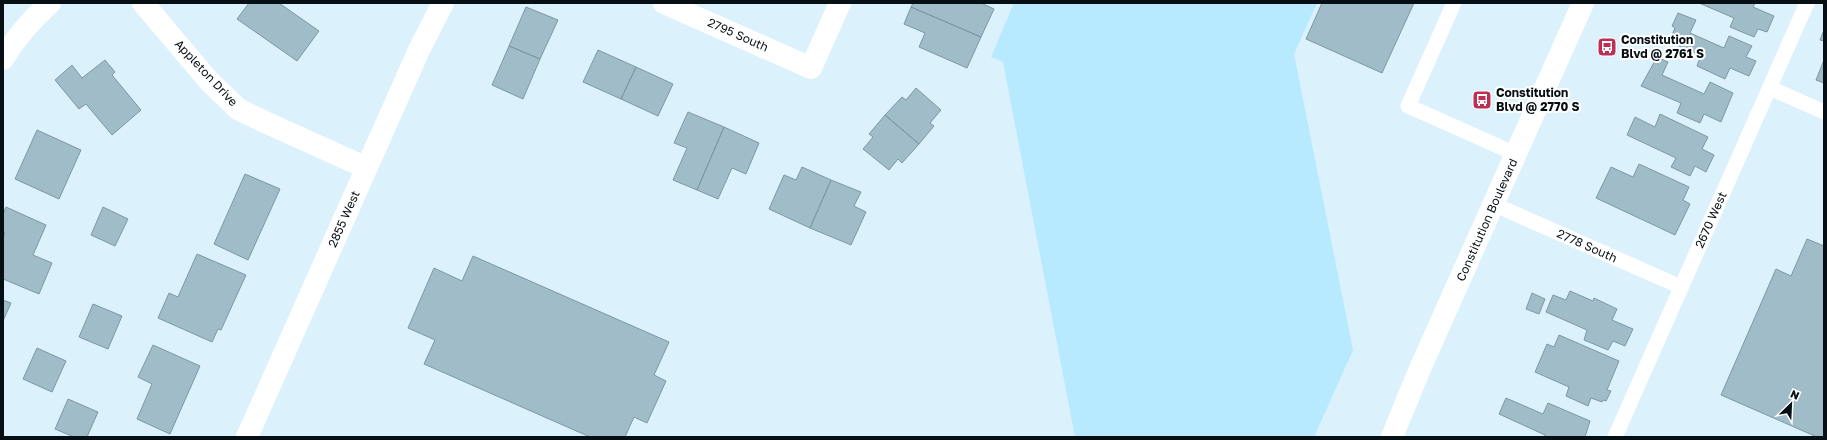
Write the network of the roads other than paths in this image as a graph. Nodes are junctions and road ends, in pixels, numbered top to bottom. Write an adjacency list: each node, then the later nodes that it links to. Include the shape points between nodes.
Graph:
1 (50, 3): 9 (street, via 22,31)
2 (143, 3): 13 (street, Appleton Drive, via 210,81 238,109)
3 (443, 3): 13 (street, 2855 West, via 419,50)
4 (664, 3): 5 (street, 2795 South, via 811,68)
5 (840, 3)
6 (1454, 3): 12 (lane, via 1408,106)
7 (1583, 3): 12 (street, Constitution Boulevard)
8 (1807, 3): 10 (lane, 2670 West)
9 (3, 59)
10 (1770, 88): 11 (lane); 15 (lane, 2670 West)
11 (1824, 112)
12 (1516, 154): 14 (street, Constitution Boulevard)
13 (367, 168): 16 (street, 2855 West)
14 (1493, 204): 15 (lane, 2778 South); 17 (street, Constitution Boulevard)
15 (1681, 287): 18 (lane, 2670 West)
16 (247, 437)
17 (1392, 437)
18 (1615, 437)

